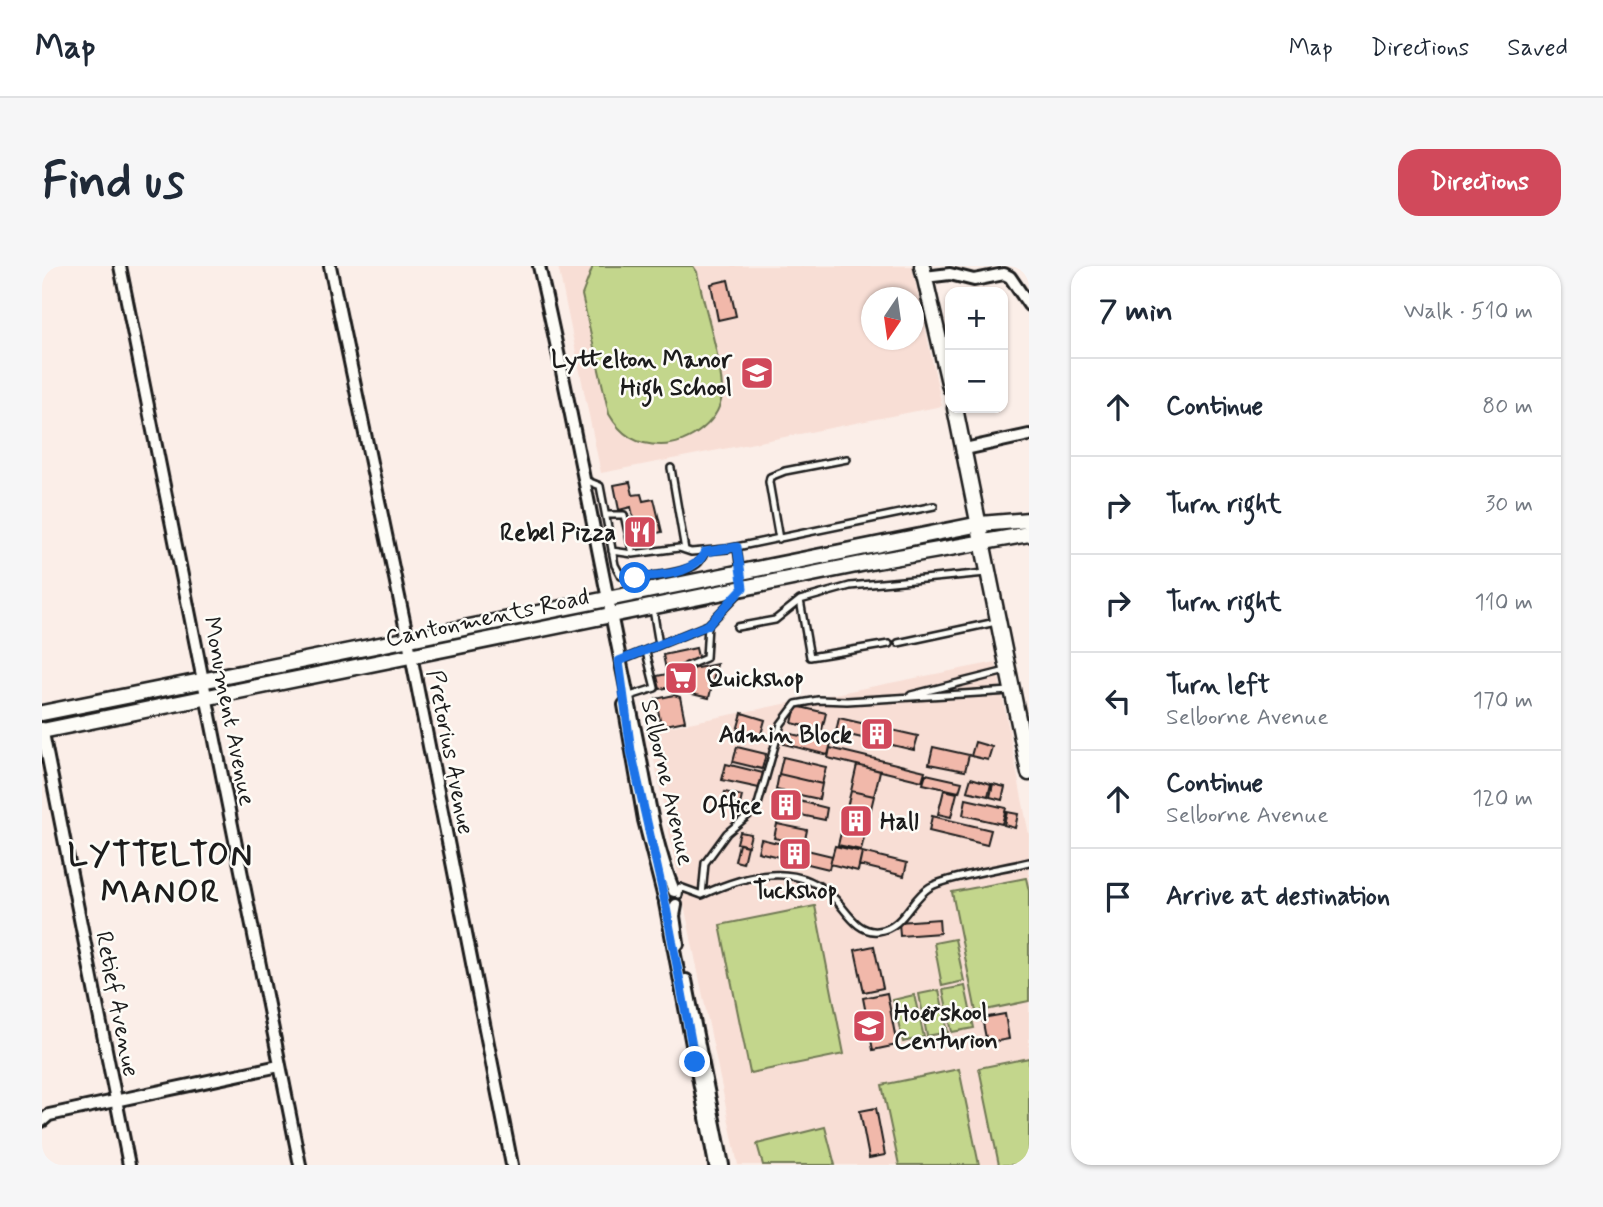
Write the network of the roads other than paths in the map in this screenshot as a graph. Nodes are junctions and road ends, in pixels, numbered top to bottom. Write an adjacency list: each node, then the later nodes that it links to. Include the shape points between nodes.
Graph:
1 (120, 266): 42 (street, Monument Avenue)
2 (330, 266): 36 (street, Pretorius Avenue)
3 (539, 266): 12 (street, Selborne Avenue)
4 (923, 272): 5 (street, via 974,280 1004,274); 6 (main road)
5 (1029, 305)
6 (945, 366)
7 (956, 413): 9 (main road)
8 (1029, 435): 9 (street)
9 (965, 449): 16 (main road)
10 (847, 460): 18 (lane, via 771,477)
11 (671, 468): 21 (lane)
12 (585, 480): 14 (lane, via 600,486); 29 (street, Selborne Avenue)
13 (934, 506): 18 (lane)
14 (606, 515): 22 (lane); 24 (lane, via 624,514)
15 (1029, 520): 16 (main road, Cantonments Road)
16 (980, 524): 19 (main road); 26 (main road, Cantonments Road)
17 (1029, 534): 19 (main road, Cantonments Road)
18 (779, 538): 20 (lane)
19 (983, 540): 25 (main road); 26 (main road, Cantonments Road)
20 (737, 547): 23 (lane); 26 (lane)
21 (685, 550): 23 (lane); 24 (lane)
22 (612, 551): 23 (lane, via 618,574 635,578 690,568 699,564); 24 (lane)
23 (705, 552)
24 (633, 554)
25 (990, 573): 27 (lane, via 850,586); 30 (main road)
26 (742, 581): 28 (main road, Cantonments Road); 29 (main road, Cantonments Road); 31 (lane)
27 (800, 600): 32 (lane, via 775,620); 34 (lane, via 810,657)
28 (652, 606): 29 (main road, Cantonments Road); 35 (lane)
29 (608, 608): 36 (main road, Cantonments Road); 38 (street, Selborne Avenue)
30 (999, 622): 33 (lane); 40 (main road)
31 (708, 625): 35 (lane); 39 (lane, via 706,658)
32 (737, 627)
33 (898, 643)
34 (889, 644)
35 (659, 645): 37 (lane)
36 (410, 648): 42 (main road, Cantonments Road); 60 (street, Pretorius Avenue)
37 (646, 652): 38 (lane); 45 (lane, via 655,688)
38 (619, 661): 41 (street, Selborne Avenue)
39 (687, 666)
40 (1009, 671): 43 (main road); 44 (lane)
41 (623, 681): 45 (street, Selborne Avenue); 47 (street, Selborne Avenue)
42 (204, 689): 46 (main road, Cantonments Road); 48 (main road, Cantonments Road); 54 (street, Monument Avenue)
43 (1012, 691): 44 (lane); 49 (main road)
44 (911, 695): 52 (lane, via 804,701 788,710 772,746 757,808 727,833 705,863)
45 (628, 697): 47 (street, Selborne Avenue)
46 (42, 713)
47 (628, 713): 53 (street, Selborne Avenue)
48 (42, 730): 55 (street, Retief Avenue)
49 (1026, 736): 50 (main road)
50 (1029, 773)
51 (1029, 862): 52 (lane, via 933,885 894,926 878,931 862,927 812,882 787,875 764,873)
52 (702, 895): 53 (lane, via 680,887)
53 (672, 898): 57 (street, Selborne Avenue)
54 (279, 1066): 55 (street); 59 (street, Monument Avenue)
55 (115, 1099): 56 (street); 58 (street, Retief Avenue)
56 (45, 1116)
57 (714, 1138): 61 (street, Selborne Avenue); 62 (street, Selborne Avenue)
58 (129, 1165)
59 (300, 1165)
60 (512, 1165)
61 (715, 1165)
62 (723, 1165)

